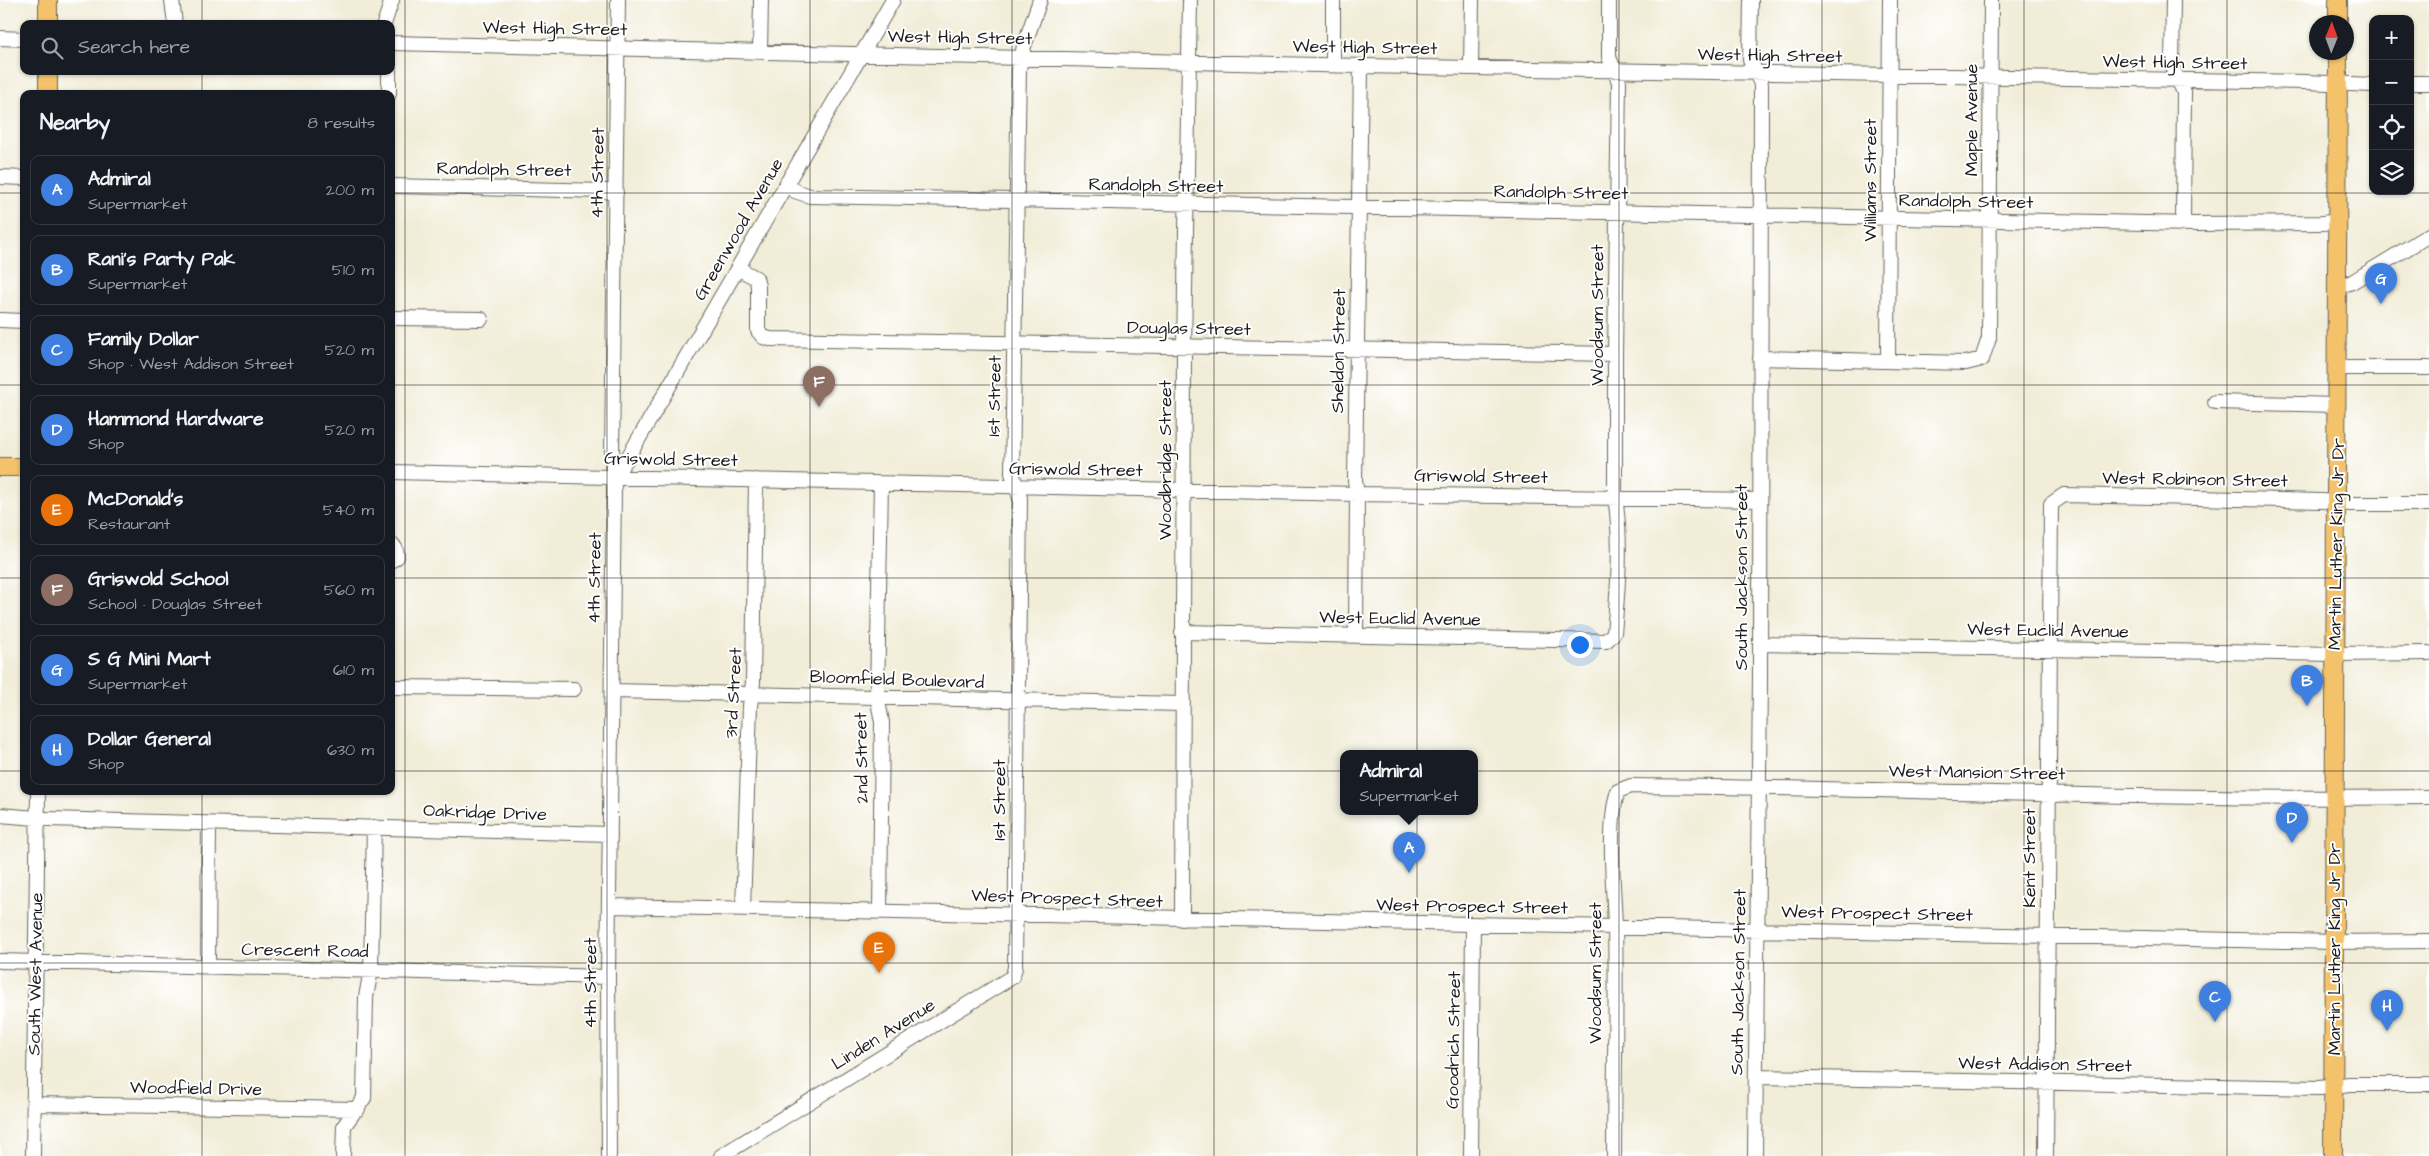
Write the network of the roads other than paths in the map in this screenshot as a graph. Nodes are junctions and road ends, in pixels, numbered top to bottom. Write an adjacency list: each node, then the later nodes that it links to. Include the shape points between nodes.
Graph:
1 (48, 0): 18 (main road)
2 (172, 0): 19 (street)
3 (392, 0): 20 (street)
4 (618, 0): 24 (street, 4th Street)
5 (761, 0): 25 (street)
6 (893, 0): 26 (street, Greenwood Avenue)
7 (1040, 0): 27 (street, 1st Street)
8 (1190, 0): 29 (street, Woodbridge Street)
9 (1333, 0): 30 (street)
10 (1472, 0): 32 (street)
11 (1610, 0): 33 (street, Woodsum Street, via 1609,57)
12 (1750, 0): 34 (street, South Jackson Street, via 1750,60)
13 (1890, 0): 37 (street, Williams Street)
14 (1991, 0): 38 (street, Maple Avenue)
15 (2173, 0): 39 (street, via 2172,67)
16 (2338, 0): 17 (main road)
17 (2338, 15)
18 (48, 20)
19 (174, 20)
20 (385, 20)
21 (0, 38): 22 (street)
22 (20, 39)
23 (395, 43): 24 (street, West High Street)
24 (618, 47): 25 (street, West High Street); 50 (street, 4th Street)
25 (760, 51): 26 (street, West High Street)
26 (861, 54): 27 (street, West High Street); 48 (street, Greenwood Avenue)
27 (1022, 57): 29 (street, West High Street); 51 (street, 1st Street)
28 (2338, 60): 42 (main road, Martin Luther King Jr Dr)
29 (1189, 61): 30 (street, West High Street); 52 (street, Woodbridge Street)
30 (1333, 64): 31 (street, West High Street)
31 (1361, 66): 32 (street, West High Street); 53 (street, Sheldon Street)
32 (1471, 68): 33 (street, West High Street)
33 (1615, 70): 34 (street, West High Street); 54 (street, Woodsum Street, via 1619,82)
34 (1755, 73): 37 (street, West High Street); 55 (street, South Jackson Street, via 1761,84)
35 (48, 75): 44 (main road)
36 (389, 75): 45 (street)
37 (1889, 75): 38 (street, West High Street); 56 (street, Williams Street)
38 (1990, 77): 39 (street, West High Street); 57 (street, Maple Avenue)
39 (2177, 81): 42 (street, West High Street); 59 (street, via 2184,92)
40 (2414, 83): 41 (street)
41 (2429, 83)
42 (2338, 84): 43 (street, West High Street); 58 (main road, Martin Luther King Jr Dr)
43 (2369, 85)
44 (48, 90)
45 (388, 90)
46 (0, 177): 47 (street)
47 (20, 178)
48 (787, 182): 51 (street, Randolph Street, via 796,191 810,196); 61 (street, Greenwood Avenue)
49 (395, 186): 50 (street, Randolph Street)
50 (616, 193): 80 (street, 4th Street)
51 (1016, 200): 52 (street, Randolph Street); 67 (street, 1st Street)
52 (1186, 204): 53 (street, Randolph Street); 68 (street, Woodbridge Street)
53 (1359, 207): 54 (street, Randolph Street); 69 (street, Sheldon Street)
54 (1617, 212): 55 (street, Randolph Street); 70 (street, Woodsum Street)
55 (1761, 215): 56 (street, Randolph Street); 71 (street, South Jackson Street)
56 (1888, 218): 57 (street, Randolph Street); 72 (street, Williams Street)
57 (1990, 219): 59 (street, Randolph Street); 72 (street, Maple Avenue, via 1989,338 1982,359 1966,362)
58 (2338, 221): 59 (street, Randolph Street); 62 (main road, Martin Luther King Jr Dr)
59 (2183, 224)
60 (2429, 235): 62 (street, via 2352,282)
61 (739, 269): 67 (street, Douglas Street, via 756,278 758,331 763,337); 80 (street, Greenwood Avenue)
62 (2338, 287): 73 (main road, Martin Luther King Jr Dr)
63 (395, 318): 64 (street)
64 (481, 319)
65 (0, 320): 66 (street)
66 (20, 321)
67 (1014, 343): 68 (street, Douglas Street); 83 (street, 1st Street, via 1012,473)
68 (1184, 347): 69 (street, Douglas Street); 84 (street, Woodbridge Street)
69 (1357, 350): 70 (street, Douglas Street); 85 (street, Sheldon Street)
70 (1615, 354): 86 (street, Woodsum Street)
71 (1760, 358): 72 (street); 87 (street, South Jackson Street)
72 (1888, 360)
73 (2338, 368): 74 (street); 76 (main road, Martin Luther King Jr Dr)
74 (2429, 368)
75 (2215, 402): 76 (street)
76 (2337, 405): 89 (main road, Martin Luther King Jr Dr)
77 (0, 467): 78 (main road)
78 (20, 467)
79 (395, 472): 80 (street, Griswold Street)
80 (614, 476): 81 (street, Griswold Street); 102 (street, 4th Street)
81 (756, 480): 82 (street, Griswold Street); 103 (street, 3rd Street)
82 (881, 484): 83 (street, Griswold Street); 104 (street, 2nd Street)
83 (1016, 486): 84 (street, Griswold Street); 105 (street, 1st Street, via 1020,498)
84 (1183, 490): 85 (street, Griswold Street); 93 (street, Woodbridge Street)
85 (1357, 494): 86 (street, Griswold Street); 95 (street, Sheldon Street)
86 (1616, 497): 87 (street, Griswold Street); 94 (street, Woodsum Street, via 1617,600)
87 (1760, 500): 96 (street, South Jackson Street)
88 (2054, 500): 89 (street, West Robinson Street, via 2064,495); 97 (street, Kent Street, via 2050,508)
89 (2336, 503): 90 (street, West Robinson Street); 99 (main road, Martin Luther King Jr Dr)
90 (2429, 504)
91 (395, 546): 92 (street)
92 (395, 558)
93 (1182, 632): 95 (street, West Euclid Avenue); 106 (street, Woodbridge Street)
94 (1614, 633): 95 (street, West Euclid Avenue, via 1606,641)
95 (1356, 636)
96 (1760, 644): 97 (street, West Euclid Avenue); 107 (street, South Jackson Street)
97 (2049, 649): 99 (street, West Euclid Avenue); 109 (street, Kent Street)
98 (2429, 653): 99 (street, West Euclid Avenue)
99 (2334, 654): 112 (main road, Martin Luther King Jr Dr)
100 (395, 687): 101 (street)
101 (574, 689)
102 (612, 691): 103 (street, Bloomfield Boulevard); 117 (street, 4th Street)
103 (752, 694): 104 (street, Bloomfield Boulevard); 119 (street, 3rd Street)
104 (877, 696): 105 (street, Bloomfield Boulevard); 120 (street, 2nd Street, via 882,722)
105 (1018, 700): 106 (street, Bloomfield Boulevard); 121 (street, 1st Street)
106 (1182, 704): 122 (street, Woodbridge Street)
107 (1758, 786): 108 (street, West Mansion Street, via 1631,786); 109 (street, West Mansion Street); 125 (street, South Jackson Street)
108 (1618, 790): 124 (street, Woodsum Street, via 1614,801 1613,845)
109 (2048, 793): 112 (street, West Mansion Street); 126 (street, Kent Street)
110 (38, 795): 114 (street, South West Avenue)
111 (2429, 797): 112 (street, West Mansion Street)
112 (2335, 799): 128 (main road, Martin Luther King Jr Dr)
113 (0, 815): 114 (street, Oakridge Drive)
114 (38, 818): 115 (street, Oakridge Drive); 130 (street, South West Avenue)
115 (209, 824): 116 (street, Oakridge Drive); 131 (street)
116 (374, 827): 117 (street, Oakridge Drive); 132 (street)
117 (610, 834): 118 (street, 4th Street)
118 (609, 906): 119 (street, West Prospect Street); 133 (street, 4th Street)
119 (743, 909): 120 (street, West Prospect Street)
120 (880, 912): 121 (street, West Prospect Street)
121 (1017, 914): 122 (street, West Prospect Street); 143 (street, Linden Avenue, via 1012,977)
122 (1182, 920): 123 (street, West Prospect Street)
123 (1473, 924): 124 (street, West Prospect Street); 144 (street, Goodrich Street)
124 (1615, 928): 125 (street, West Prospect Street); 145 (street, Woodsum Street)
125 (1758, 930): 126 (street, West Prospect Street); 134 (street, South Jackson Street)
126 (2047, 936): 128 (street, West Prospect Street); 135 (street, Kent Street)
127 (2429, 941): 128 (street, West Prospect Street)
128 (2334, 942): 137 (main road, Martin Luther King Jr Dr)
129 (0, 962): 130 (street, Crescent Road)
130 (34, 962): 131 (street, Crescent Road); 138 (street, South West Avenue)
131 (208, 967): 132 (street, Crescent Road)
132 (371, 970): 133 (street, Crescent Road); 139 (street, via 366,997 364,1098)
133 (608, 977): 142 (street, 4th Street)
134 (1756, 1077): 135 (street, West Addison Street); 146 (street, South Jackson Street)
135 (2047, 1083): 137 (street, West Addison Street); 147 (street, Kent Street)
136 (2429, 1084): 137 (street, West Addison Street)
137 (2333, 1086): 148 (main road, Martin Luther King Jr Dr)
138 (34, 1104): 139 (street, Woodfield Drive); 140 (street, South West Avenue)
139 (358, 1109): 141 (street, via 344,1126)
140 (32, 1156)
141 (343, 1156)
142 (609, 1156)
143 (721, 1156)
144 (1471, 1156)
145 (1614, 1156)
146 (1755, 1156)
147 (2046, 1156)
148 (2333, 1156)

